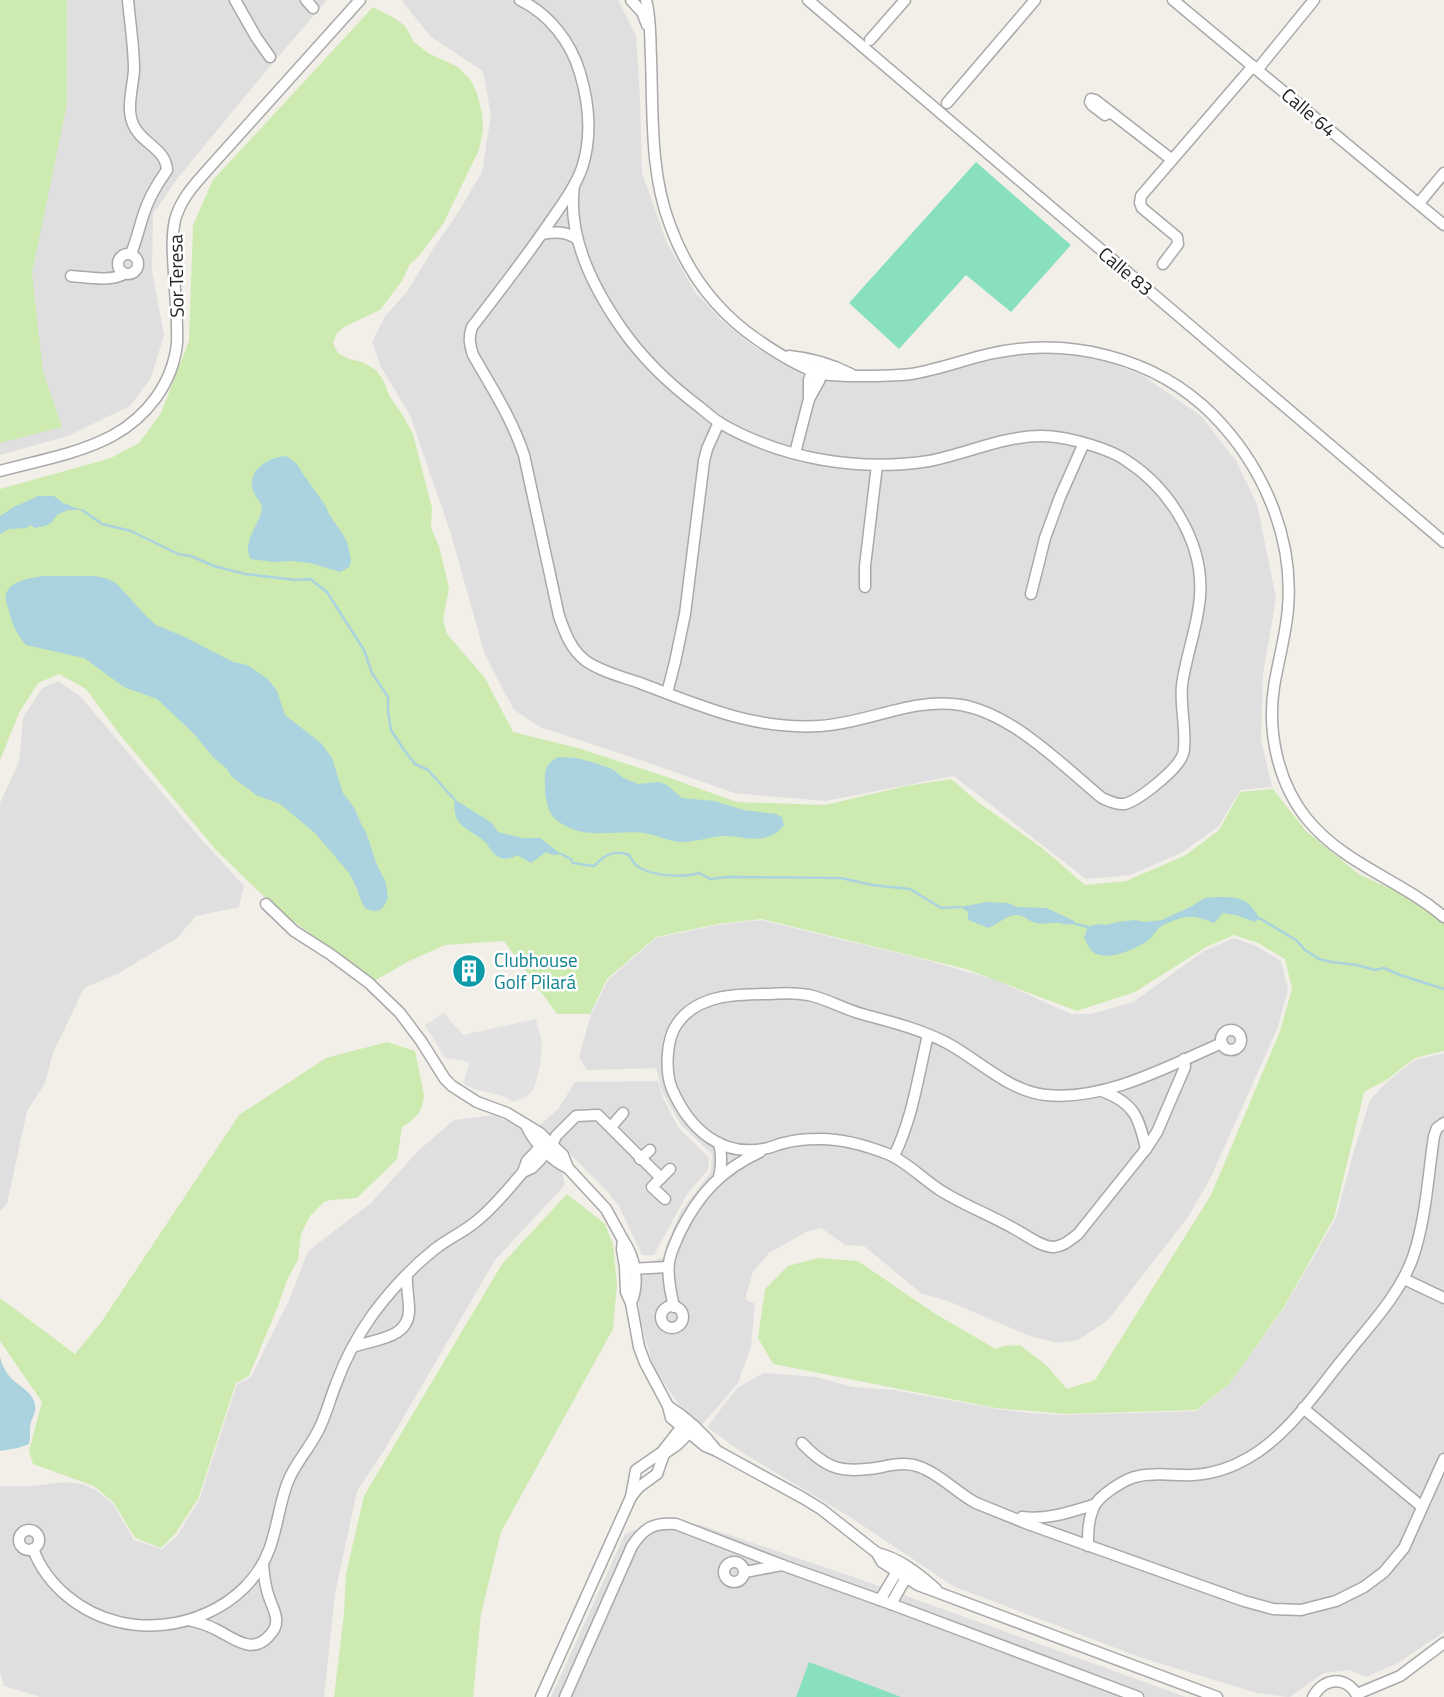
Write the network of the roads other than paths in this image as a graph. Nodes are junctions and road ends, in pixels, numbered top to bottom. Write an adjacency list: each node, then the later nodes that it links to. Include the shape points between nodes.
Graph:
1 (128, 0): 26 (street, via 134,68 132,123 160,152 167,170 153,190 131,254 118,261 124,274)
2 (235, 0): 14 (street)
3 (360, 0): 32 (street, Sor Teresa, via 186,195 173,241 175,357 148,408 98,442)
4 (520, 0): 20 (street, via 556,29 581,76 589,129)
5 (631, 0): 12 (street)
6 (646, 0): 12 (street)
7 (808, 0): 33 (street, Calle 83)
8 (905, 0): 13 (street)
9 (1035, 0): 16 (street)
10 (1173, 0): 15 (street, Calle 64)
11 (1314, 0): 15 (street)
12 (650, 32): 27 (street, via 659,188 692,272 748,332 786,356 802,357)
13 (870, 40)
14 (270, 57)
15 (1255, 68): 18 (street); 21 (street, Calle 64)
16 (947, 103)
17 (1111, 112): 18 (street)
18 (1171, 159): 25 (street, via 1140,199 1142,208 1179,241)
19 (1444, 173): 21 (street)
20 (575, 186): 23 (street); 24 (street, via 572,200)
21 (1419, 203): 22 (street, Calle 64)
22 (1444, 225)
23 (542, 234): 24 (street, via 563,233); 36 (street, via 472,327 469,344 512,422 524,455 565,634 585,660)
24 (578, 239): 28 (street, via 601,295 631,342 666,381)
25 (1163, 264)
26 (71, 276)
27 (818, 367): 30 (street); 38 (street, via 855,376 890,376 1020,349 1086,349 1147,370 1194,398 1239,446 1268,493 1279,526 1289,605 1272,707 1273,740 1292,796 1327,840)
28 (719, 422): 30 (street); 36 (street, via 704,461 685,614)
29 (1084, 443): 31 (street, via 1038,436 952,457); 35 (street, via 1045,538); 36 (street, via 1126,460 1163,493 1185,526 1200,581 1197,619 1182,685 1182,757 1134,801 1112,803 1005,721 962,705 913,705 858,721 782,727 752,722)
30 (795, 453): 31 (street)
31 (877, 465): 34 (street)
32 (0, 471)
33 (1444, 542)
34 (865, 587)
35 (1031, 594)
36 (667, 693)
37 (266, 904): 47 (street, via 295,931 369,983 400,1013 452,1086 477,1102 508,1113)
38 (1444, 917)
39 (928, 1035): 42 (street, via 1025,1090 1074,1095); 46 (street, via 794,993 732,995 691,1010 673,1033 669,1082 696,1128); 51 (street, via 914,1101)
40 (1222, 1043): 41 (street)
41 (1184, 1059): 42 (street); 49 (street, via 1166,1114)
42 (1101, 1091): 49 (street, via 1115,1096 1138,1117)
43 (623, 1114): 45 (street)
44 (1444, 1122): 60 (street, via 1434,1136 1421,1227)
45 (603, 1124): 47 (street, via 598,1115 576,1116); 52 (street, via 619,1144)
46 (719, 1143): 48 (street, via 734,1149); 54 (street)
47 (549, 1144): 58 (street, via 606,1209 631,1254); 59 (street, via 527,1161 523,1172 481,1218 437,1247)
48 (767, 1149): 51 (street, via 797,1140 842,1140); 54 (street)
49 (1146, 1149): 51 (street, via 1078,1234 1058,1247 1047,1246 966,1205)
50 (650, 1150): 52 (street)
51 (894, 1156)
52 (640, 1159): 55 (street, via 646,1171)
53 (670, 1169): 55 (street)
54 (719, 1177): 57 (street, via 687,1219)
55 (661, 1178): 56 (street, via 652,1187)
56 (665, 1199)
57 (668, 1267): 58 (street); 62 (street)
58 (629, 1269): 65 (street, via 639,1347 671,1418)
59 (407, 1275): 63 (street, via 373,1314); 63 (street, via 405,1325 396,1334)
60 (1404, 1279): 61 (street); 64 (street)
61 (1444, 1298)
62 (674, 1307)
63 (353, 1347): 74 (street, via 319,1431 288,1481)
64 (1303, 1408): 69 (street, via 1283,1431 1235,1465 1193,1475 1138,1476); 70 (street)
65 (688, 1427): 68 (street, via 677,1445 664,1454 657,1474); 68 (street, via 636,1470); 76 (street, via 707,1438 717,1451 803,1497 877,1553 890,1556)
66 (802, 1443): 71 (street, via 817,1458 847,1470 895,1464 920,1467 965,1498)
67 (1444, 1459): 70 (street)
68 (631, 1497): 84 (street)
69 (1093, 1505): 71 (street, via 1034,1518); 72 (street)
70 (1421, 1506): 72 (street, via 1404,1548 1384,1572 1336,1601 1301,1609 1273,1609 1244,1601)
71 (1006, 1515): 72 (street)
72 (1088, 1546)
73 (33, 1549): 81 (street, via 62,1592 102,1616 149,1626)
74 (263, 1564): 81 (street, via 228,1600); 81 (street, via 276,1621 263,1642 235,1641)
75 (782, 1565): 77 (street); 79 (street); 85 (street, via 676,1524 663,1523 641,1533)
76 (899, 1567): 78 (street); 79 (street)
77 (745, 1572)
78 (909, 1574): 80 (street); 87 (street, via 918,1585)
79 (880, 1600): 80 (street)
80 (891, 1604): 86 (street)
81 (189, 1620)
82 (1444, 1643): 83 (street, via 1400,1676)
83 (1357, 1695): 88 (street, via 1338,1681 1317,1690)
84 (541, 1697)
85 (565, 1697)
86 (1138, 1697)
87 (1217, 1697)
88 (1313, 1697)

